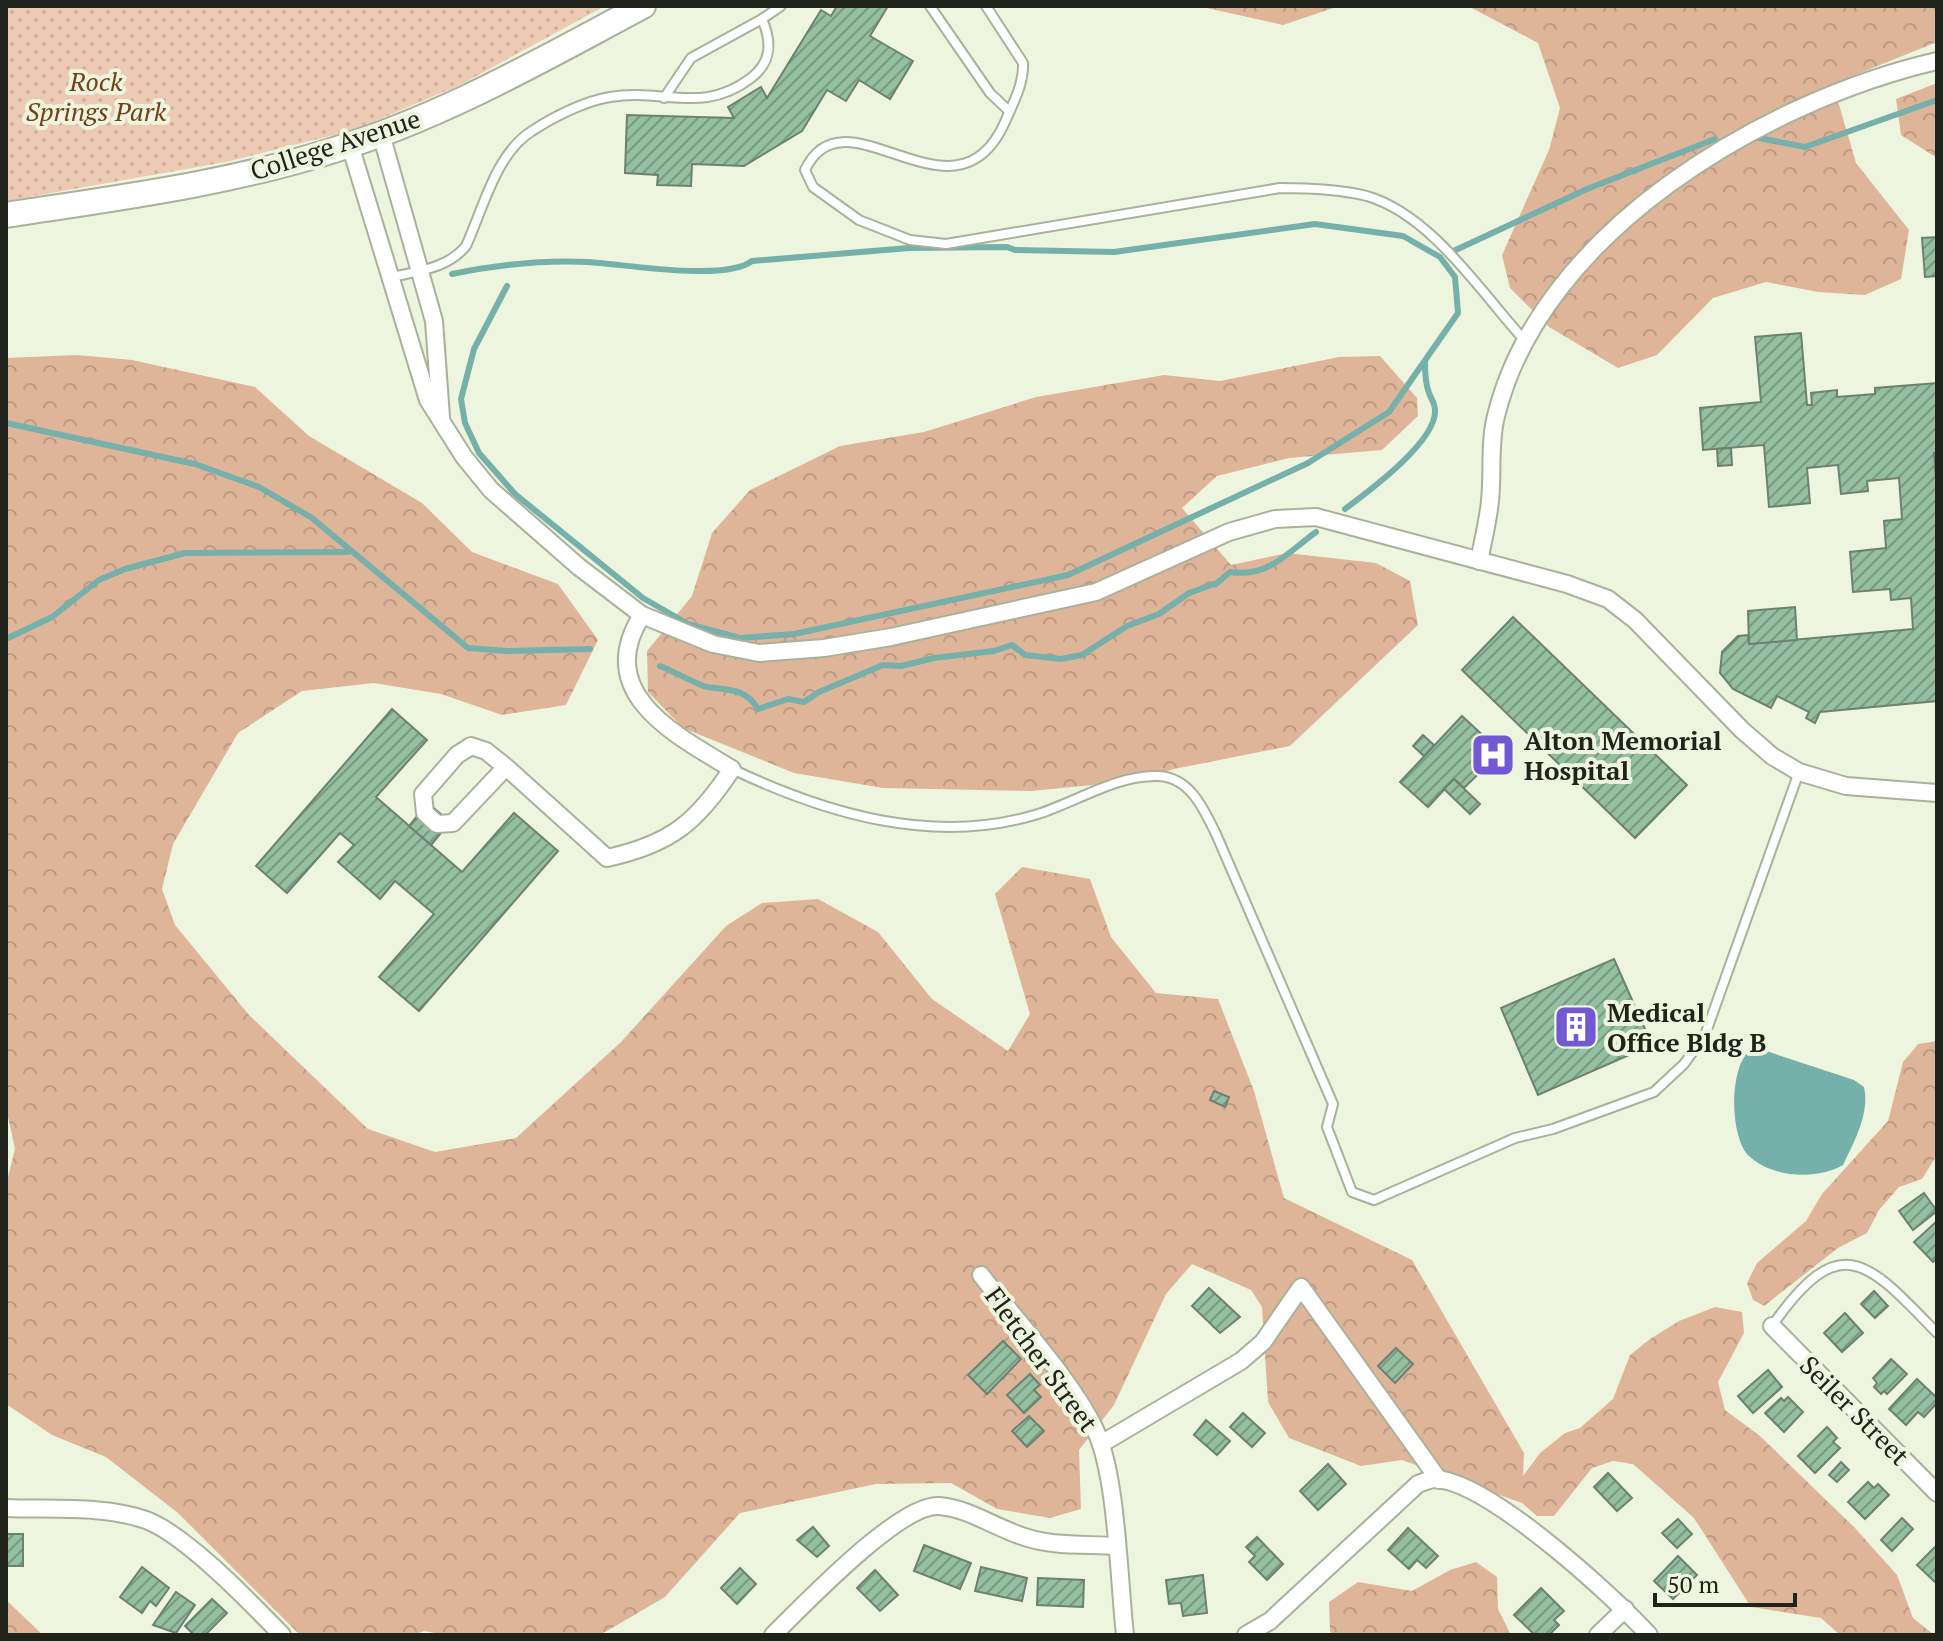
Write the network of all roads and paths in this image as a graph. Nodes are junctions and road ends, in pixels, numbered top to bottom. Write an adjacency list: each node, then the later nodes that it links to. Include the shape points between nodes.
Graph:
1 (643, 6): 9 (main road, College Avenue, via 509,77)
2 (781, 6): 5 (lane)
3 (930, 6): 8 (lane, via 990,93)
4 (986, 6): 8 (lane, via 1023,63)
5 (762, 19): 7 (lane, via 691,58); 7 (lane, via 770,39 762,69 722,96)
6 (1937, 61): 14 (street, via 1783,116 1683,174 1587,259 1554,296)
7 (664, 98): 12 (lane, via 606,98 530,131 507,156 466,246 447,263)
8 (1009, 111): 14 (lane, via 990,149 961,167 850,142 828,147 811,158 805,170 830,202 859,220 910,240 946,244 1280,188 1367,196 1392,207 1438,241)
9 (381, 134): 10 (main road, College Avenue); 12 (street)
10 (350, 145): 11 (main road, College Avenue, via 206,182); 13 (street)
11 (6, 215)
12 (421, 270): 13 (lane); 15 (street, via 434,321)
13 (392, 277): 15 (street, via 428,400)
14 (1526, 342): 16 (street, via 1496,417)
15 (441, 417): 17 (street, via 491,490)
16 (1479, 561): 17 (street, via 1316,517 1275,519 1229,532 1096,592 824,648 759,653 713,644); 20 (street, via 1608,599 1742,730)
17 (642, 615): 19 (street, via 626,650 636,697 686,741)
18 (506, 767): 18 (street, via 479,747 464,749 423,794 425,813 437,824 453,823); 19 (street, via 607,858 680,831 704,809)
19 (732, 769): 20 (lane, via 831,810 941,828 988,826 1143,778 1162,776 1182,784 1195,795 1216,834 1333,1104 1327,1127 1352,1192 1374,1200 1515,1138 1654,1092 1684,1064 1705,1035)
20 (1799, 772): 21 (street, via 1846,786)
21 (1937, 793)
22 (981, 1275): 25 (street, Fletcher Street, via 1065,1384)
23 (1772, 1326): 24 (lane, via 1798,1292 1842,1262 1872,1271); 27 (street, Seiler Street)
24 (1937, 1333)
25 (1101, 1444): 26 (street, via 1210,1382 1263,1342 1301,1287); 29 (street, Fletcher Street)
26 (1439, 1480): 30 (street, via 1493,1505); 34 (street, via 1418,1484 1270,1621)
27 (1937, 1493)
28 (6, 1508): 31 (street, via 114,1513 154,1523 198,1556)
29 (1116, 1546): 32 (street, via 1041,1542 962,1511 923,1508 890,1527); 33 (street, Fletcher Street)
30 (1625, 1609): 35 (street); 36 (street)
31 (282, 1635)
32 (773, 1635)
33 (1125, 1635)
34 (1246, 1635)
35 (1598, 1635)
36 (1649, 1635)

